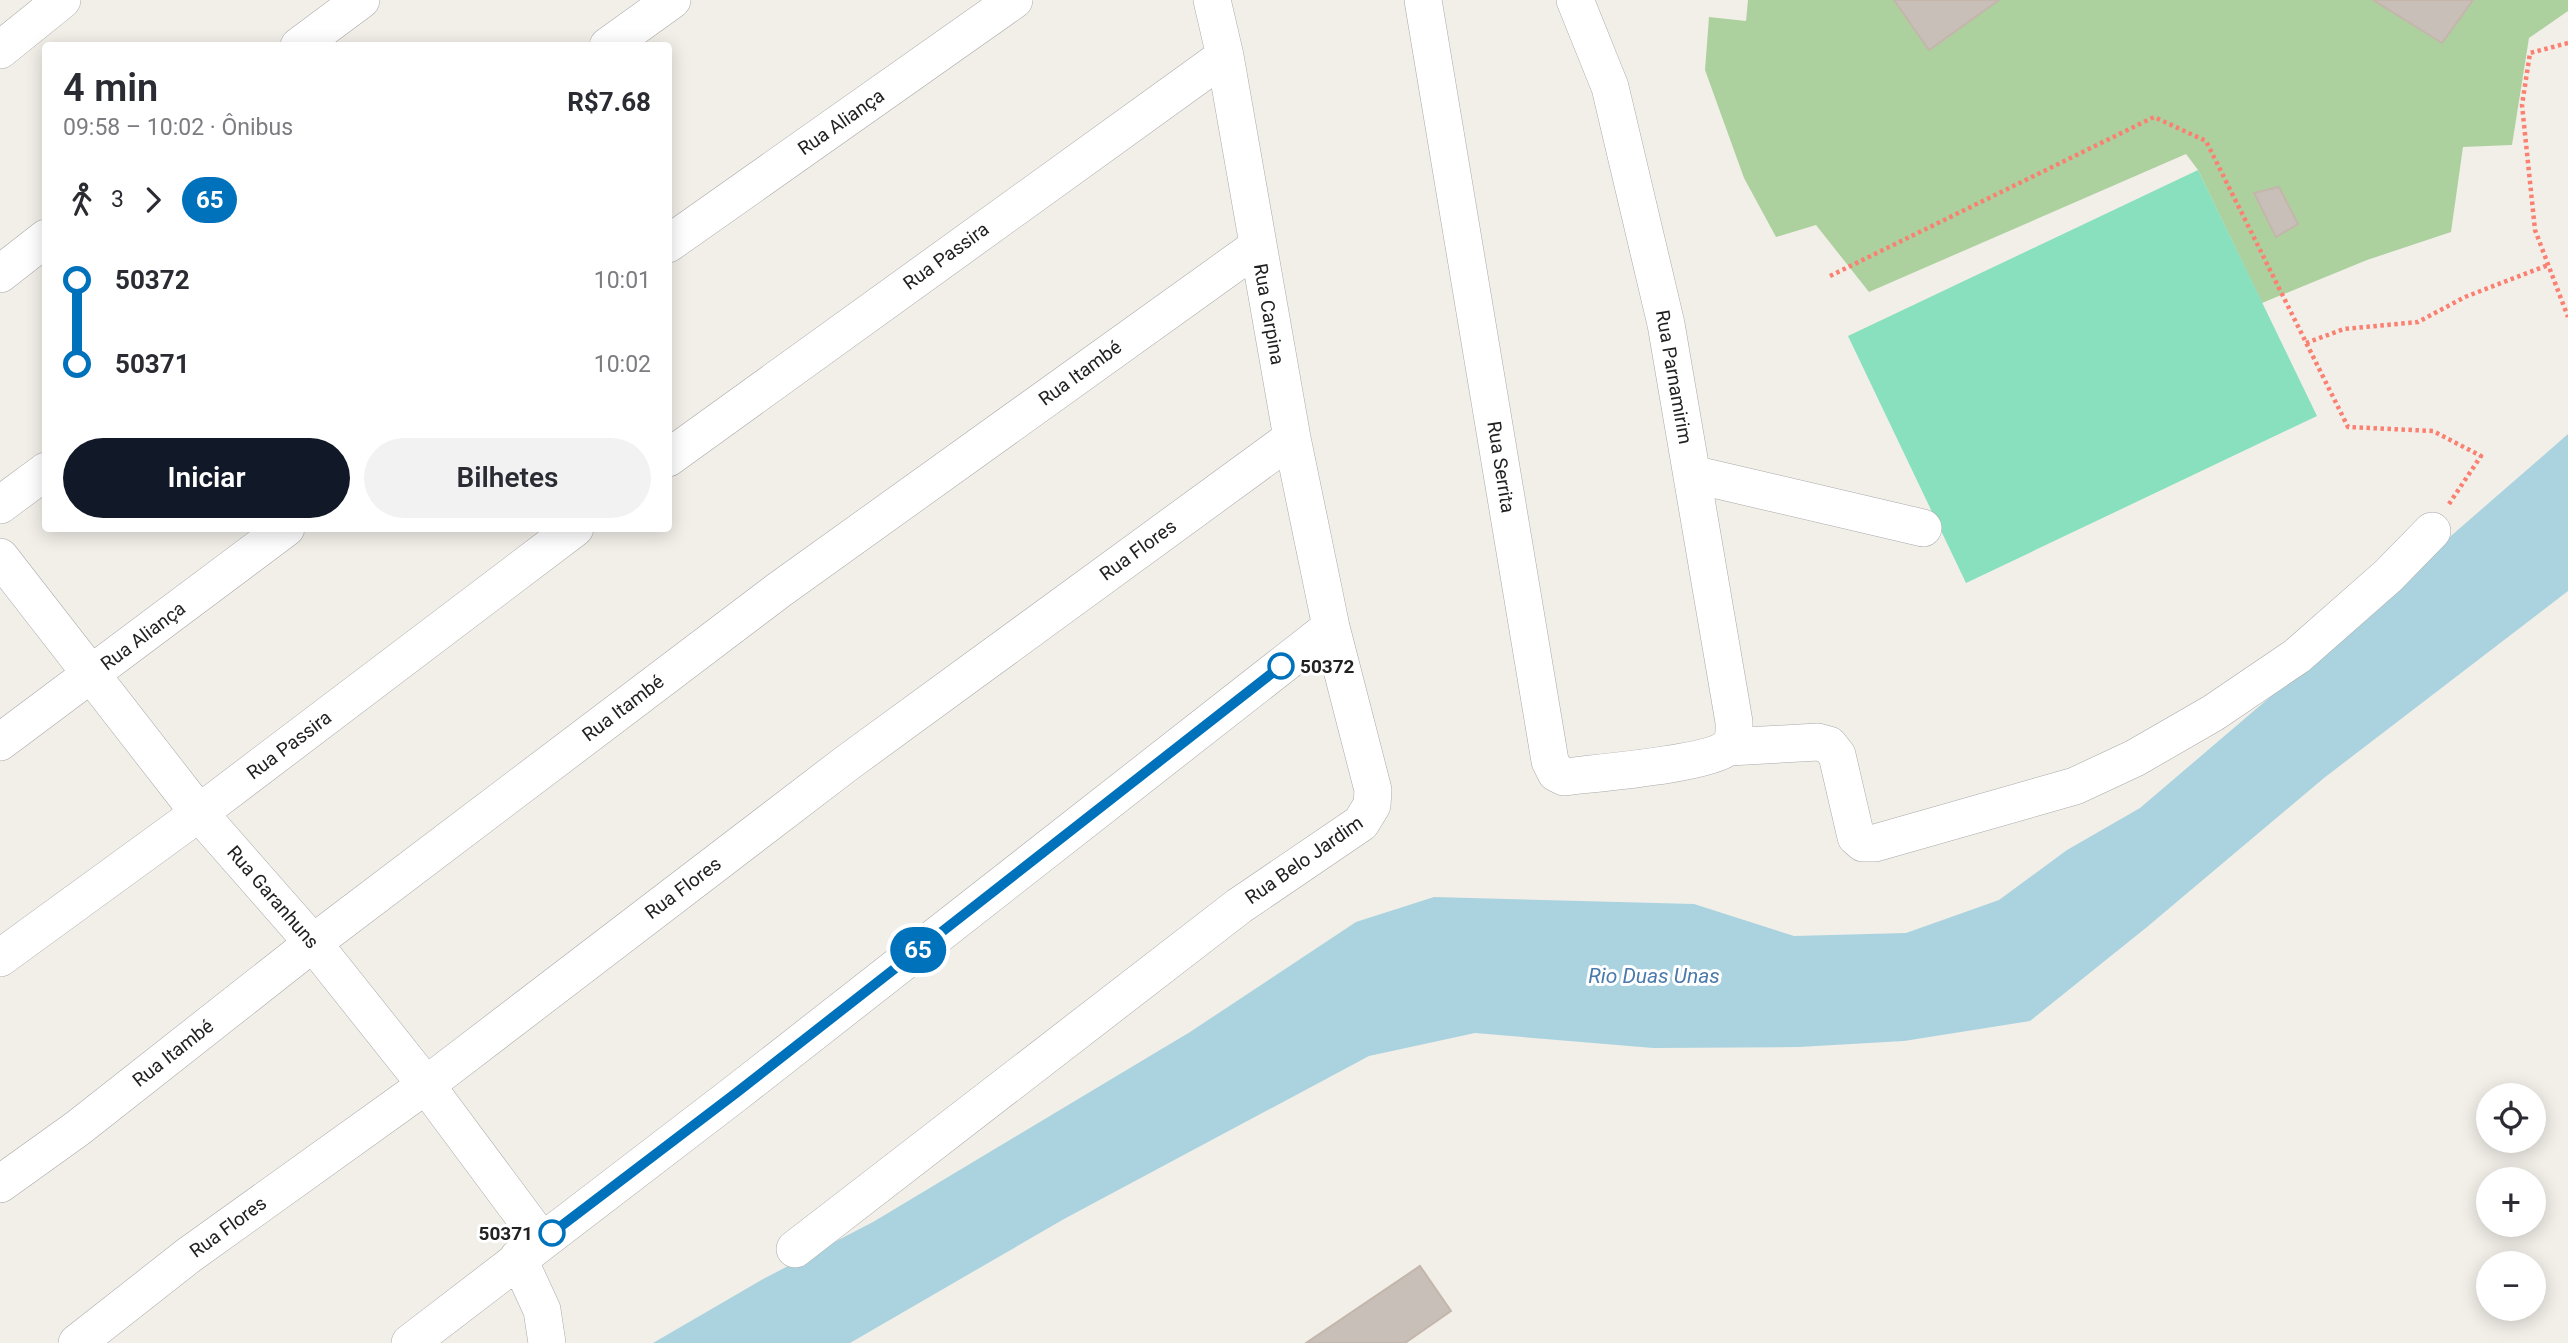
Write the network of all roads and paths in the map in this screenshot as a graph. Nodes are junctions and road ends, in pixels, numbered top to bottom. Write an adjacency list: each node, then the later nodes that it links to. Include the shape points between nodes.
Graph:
1 (62, 0): 11 (street)
2 (361, 0): 8 (street)
3 (672, 0): 9 (street)
4 (1014, 0): 13 (street, Rua Aliança)
5 (1212, 0): 12 (street, Rua Carpina)
6 (1423, 0): 34 (street, Rua Serrita, via 1550,761 1564,777 1643,768)
7 (1575, 0): 24 (street, Rua Parnamirim, via 1610,87 1622,132 1666,324)
8 (304, 42)
9 (614, 42)
10 (2568, 43): 16 (path, via 2530,54 2522,105 2535,230)
11 (0, 50)
12 (1225, 56): 15 (street, Rua Carpina); 22 (street, Rua Passira)
13 (672, 241)
14 (42, 242): 17 (street)
15 (1257, 247): 21 (street, Rua Carpina); 36 (street, Rua Itambé, via 779,590)
16 (2548, 265): 19 (path); 20 (path, via 2465,297 2418,322 2344,329)
17 (0, 274)
18 (1830, 276): 20 (path, via 2154,117 2206,141)
19 (2568, 317)
20 (2306, 343): 27 (path, via 2348,427 2433,431 2481,456)
21 (1292, 438): 31 (street, Rua Carpina); 38 (street, Rua Flores, via 848,762)
22 (672, 455)
23 (42, 474): 25 (street)
24 (1692, 474): 26 (street); 34 (street, Rua Parnamirim, via 1734,722 1734,739)
25 (0, 505)
26 (1923, 528)
27 (2432, 531): 34 (street, via 2297,656 2213,713 2075,786 1863,843 1856,837 1837,755 1829,745 1818,742)
28 (281, 532): 32 (street, Rua Aliança)
29 (570, 532): 35 (street, Rua Passira)
30 (0, 557): 32 (street, Rua Garanhuns)
31 (1331, 627): 40 (street, Rua Belo Jardim, via 1373,790 1372,805 1362,824 1239,906); 41 (street)
32 (92, 674): 33 (street, Rua Aliança); 35 (street, Rua Garanhuns)
33 (0, 742)
34 (1722, 751)
35 (199, 813): 36 (street, Rua Garanhuns); 37 (street, Rua Passira)
36 (313, 943): 38 (street, Rua Garanhuns); 39 (street, Rua Itambé)
37 (0, 958)
38 (426, 1085): 41 (street, Rua Garanhuns); 42 (street, Rua Flores, via 188,1255)
39 (0, 1184)
40 (795, 1249)
41 (530, 1250): 43 (street); 44 (street, Rua Garanhuns)
42 (77, 1343)
43 (410, 1343)
44 (547, 1343)

